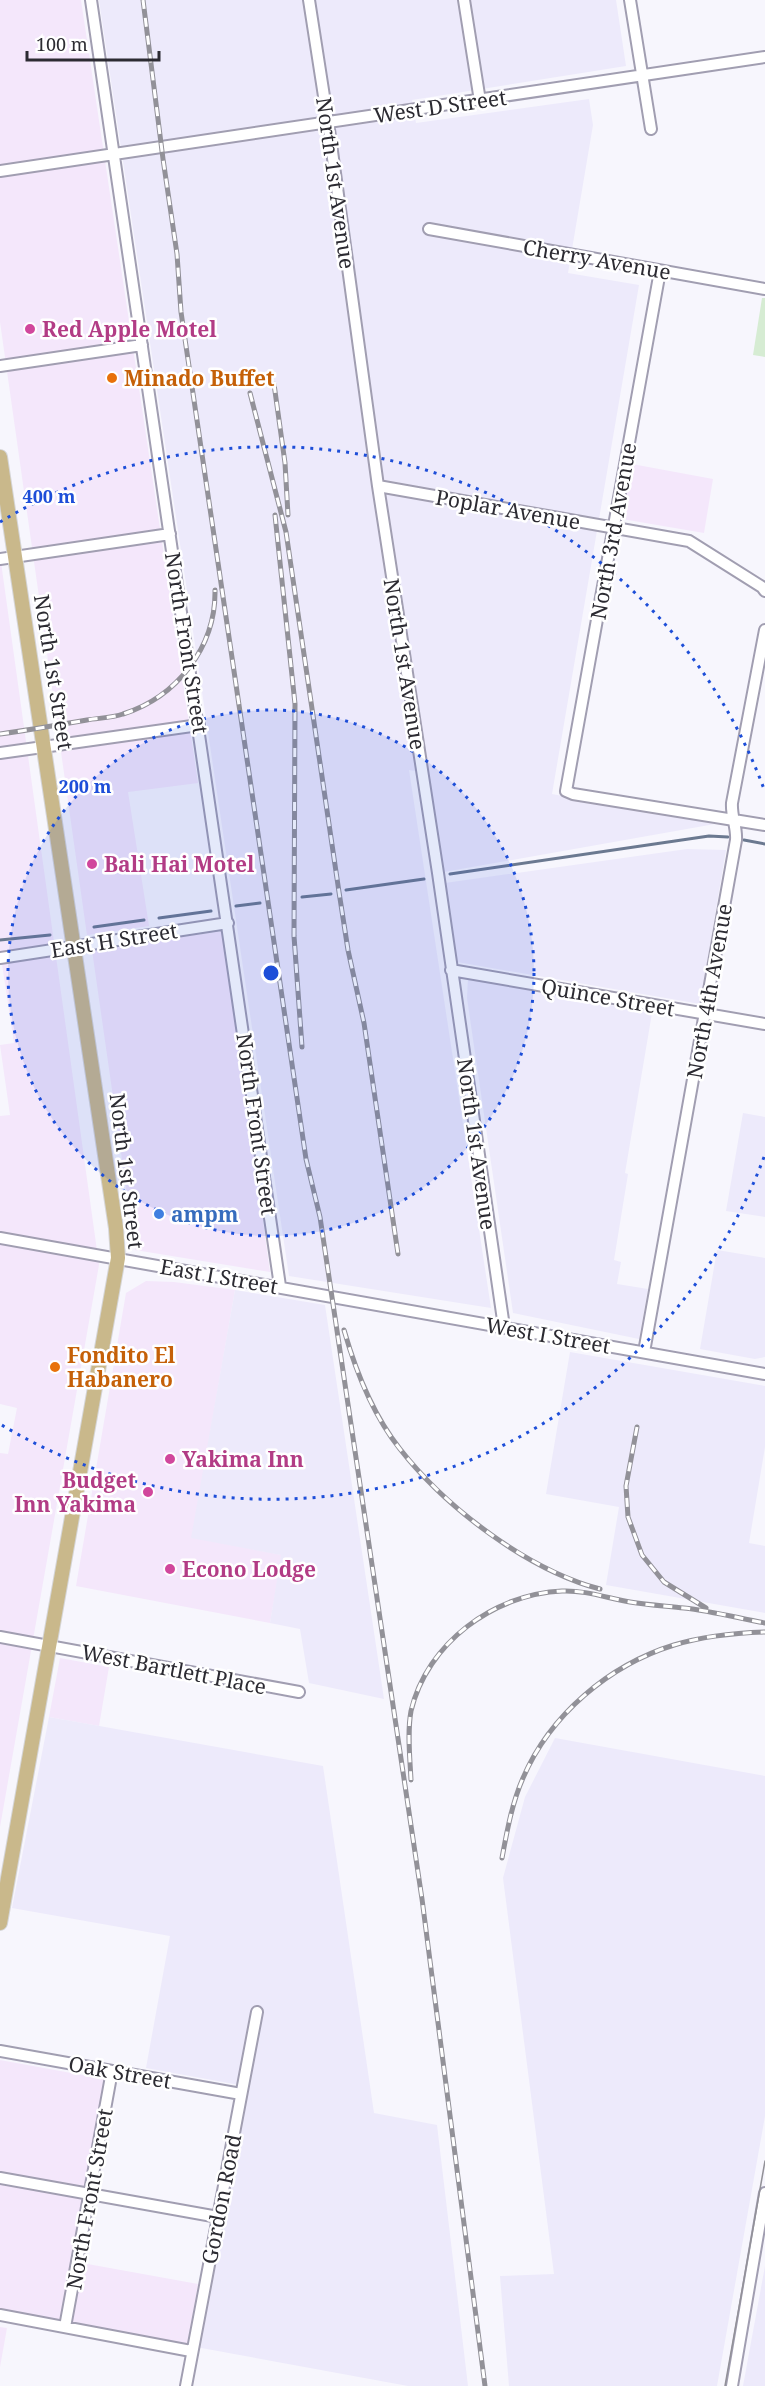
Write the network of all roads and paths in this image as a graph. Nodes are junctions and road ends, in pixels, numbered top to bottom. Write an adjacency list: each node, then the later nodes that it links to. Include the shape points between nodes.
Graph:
1 (91, 0): 10 (street, North Front Street)
2 (309, 0): 8 (street, North 1st Avenue)
3 (464, 0): 7 (street)
4 (630, 0): 6 (street)
5 (765, 57): 6 (street, West D Street)
6 (641, 76): 7 (street, West D Street); 9 (street)
7 (480, 101): 8 (street, West D Street)
8 (328, 122): 10 (street, West D Street); 18 (street, North 1st Avenue)
9 (651, 129)
10 (114, 153): 11 (street, West D Street); 15 (street, North Front Street)
11 (0, 171)
12 (429, 229): 13 (street, Cherry Avenue)
13 (660, 271): 14 (street, Cherry Avenue); 19 (street, North 3rd Avenue)
14 (765, 289)
15 (142, 345): 16 (street); 20 (street, North Front Street)
16 (0, 366)
17 (0, 457): 21 (main road, North 1st Street)
18 (378, 486): 19 (street, Poplar Avenue); 33 (street, North 1st Avenue)
19 (613, 528): 23 (street, Poplar Avenue, via 689,542); 28 (street, North 3rd Avenue, via 566,791)
20 (170, 534): 21 (street); 25 (street, North Front Street)
21 (15, 557): 22 (street); 26 (main road, North 1st Street)
22 (0, 559)
23 (765, 591)
24 (765, 630): 28 (street, North 4th Avenue, via 732,803)
25 (199, 725): 26 (street); 30 (street, North Front Street)
26 (44, 746): 27 (street); 31 (main road, North 1st Street)
27 (0, 753)
28 (734, 820): 29 (street); 34 (street, North 4th Avenue, via 736,840)
29 (765, 825)
30 (228, 923): 31 (street, East H Street); 38 (street, North Front Street)
31 (73, 947): 32 (street, East H Street); 37 (main road, North 1st Street)
32 (0, 958)
33 (451, 970): 34 (street, Quince Street); 40 (street, North 1st Avenue)
34 (704, 1014): 35 (street, Quince Street); 41 (street, North 4th Avenue)
35 (765, 1024)
36 (0, 1238): 37 (street, East I Street)
37 (118, 1258): 38 (street, East I Street); 44 (main road, North 1st Street)
38 (280, 1286): 39 (street, East I Street)
39 (332, 1296): 40 (street, West I Street)
40 (504, 1327): 41 (street, West I Street)
41 (644, 1352): 42 (street, West I Street)
42 (765, 1374)
43 (0, 1637): 44 (street, West Bartlett Place)
44 (49, 1645): 45 (street, West Bartlett Place); 46 (main road, North 1st Street)
45 (299, 1692)
46 (1, 1909): 47 (main road, North 1st Street)
47 (0, 1923)
48 (257, 2012): 51 (street, Gordon Road)
49 (0, 2051): 50 (street, Oak Street)
50 (112, 2071): 51 (street, Oak Street); 54 (street, North Front Street)
51 (241, 2094): 55 (street, Gordon Road)
52 (0, 2178): 54 (street)
53 (765, 2193): 60 (street)
54 (90, 2194): 55 (street); 57 (street, North Front Street)
55 (218, 2217): 58 (street, Gordon Road)
56 (0, 2315): 57 (street)
57 (65, 2327): 58 (street)
58 (191, 2351): 59 (street, Gordon Road)
59 (186, 2386)
60 (732, 2386)

